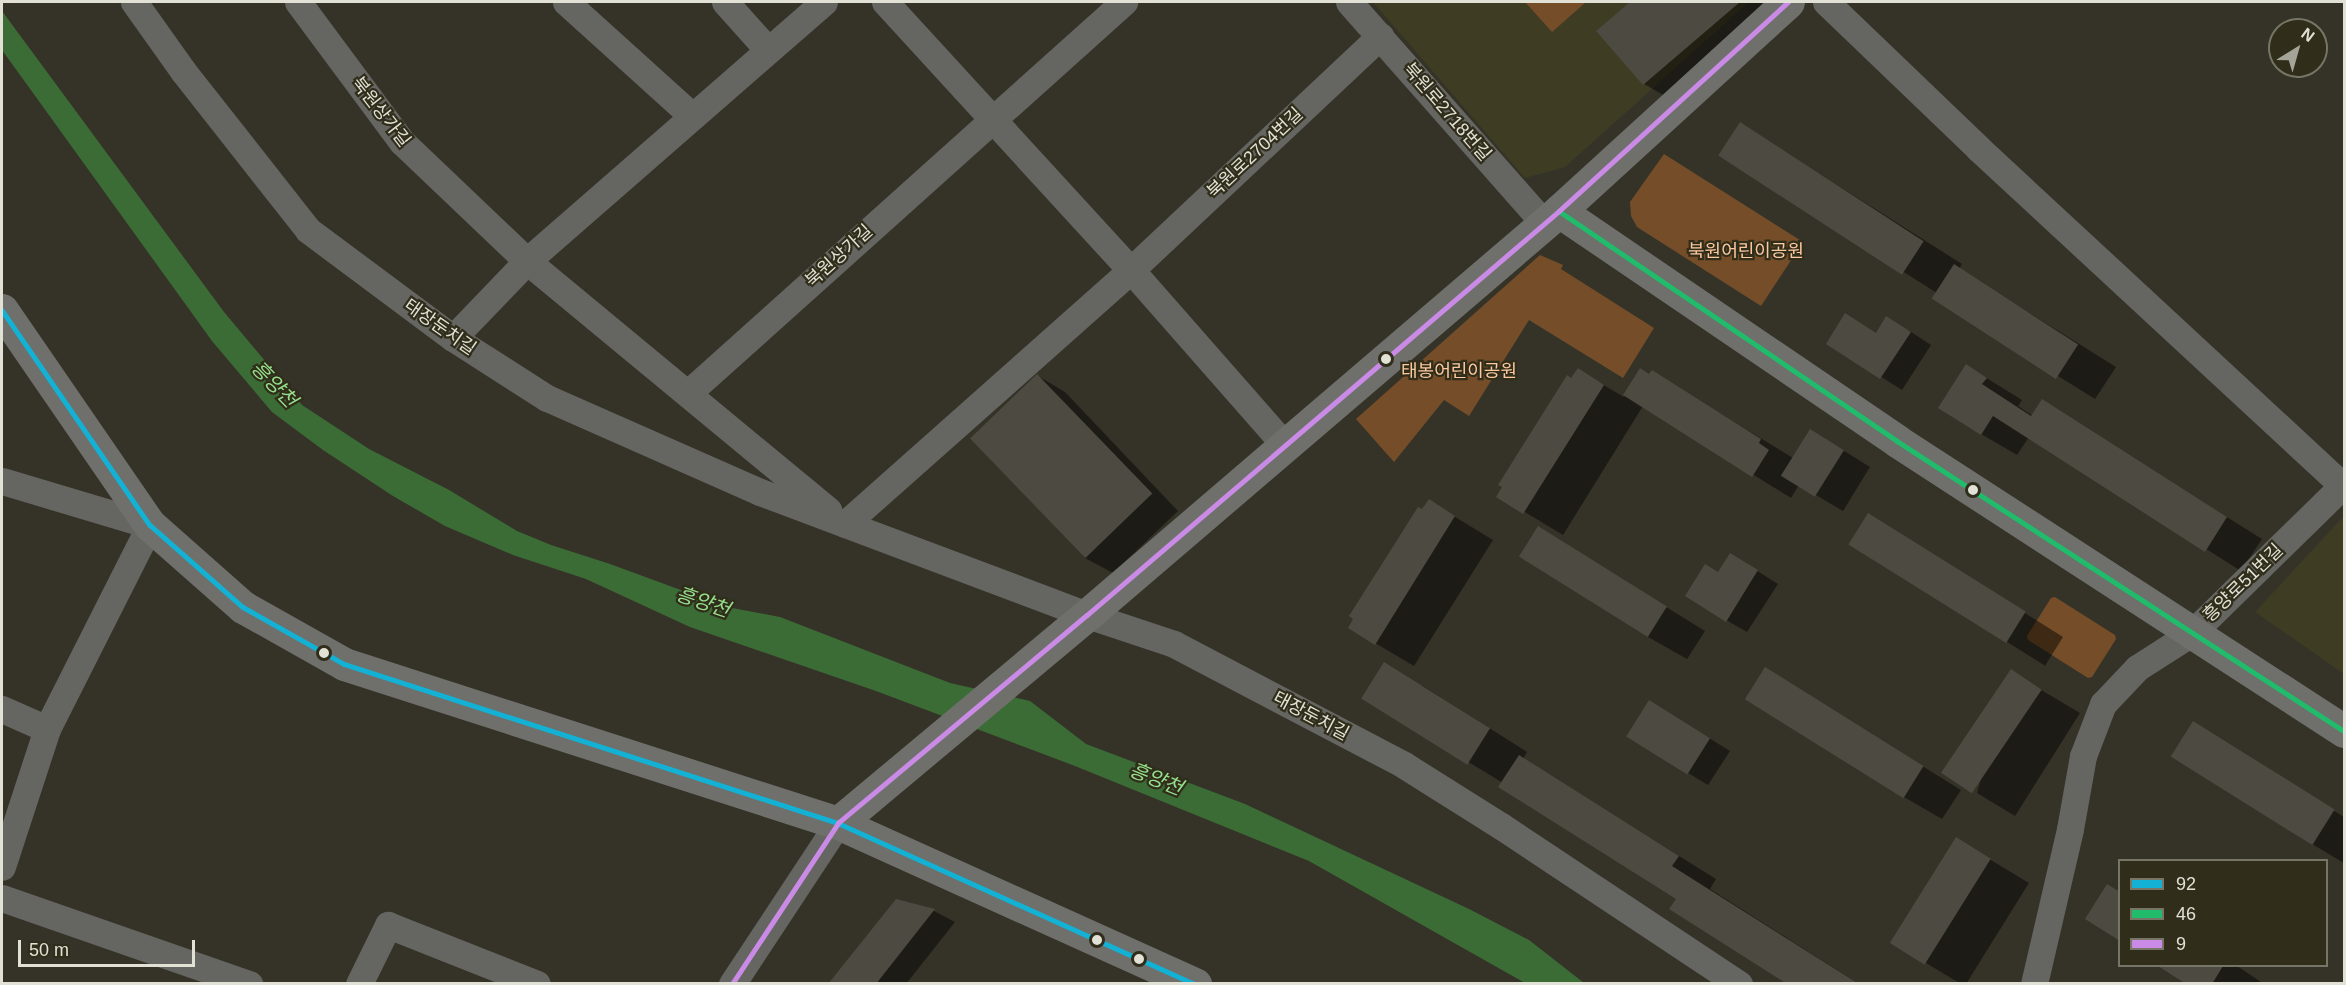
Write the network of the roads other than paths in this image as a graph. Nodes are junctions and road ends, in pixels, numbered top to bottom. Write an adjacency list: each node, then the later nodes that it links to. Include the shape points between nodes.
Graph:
1 (134, 2): 19 (street, 태장둔치길, via 308,230)
2 (298, 2): 16 (street, 북원상가길, via 402,142)
3 (566, 2): 13 (street)
4 (725, 2): 12 (street)
5 (824, 2): 12 (street)
6 (885, 2): 14 (street)
7 (1124, 2): 14 (street)
8 (1349, 2): 11 (street, 북원로2718번길)
9 (1788, 2): 15 (street)
10 (1826, 2): 23 (street, via 1978,148)
11 (1380, 36): 15 (street, 북원로2718번길); 17 (street, 북원로2704번길)
12 (768, 50): 13 (street)
13 (692, 116): 16 (street)
14 (991, 120): 17 (street); 20 (street, 북원상가길)
15 (1552, 217): 21 (street); 27 (street)
16 (527, 261): 19 (street); 20 (street, 북원상가길)
17 (1131, 270): 21 (street); 24 (street)
18 (2, 310): 25 (street)
19 (453, 339): 24 (street, 태장둔치길, via 547,398 760,492)
20 (687, 393): 24 (street, 북원상가길)
21 (1285, 445): 26 (street)
22 (2, 481): 25 (street)
23 (2344, 485): 27 (street, 흥양로51번길)
24 (845, 524): 26 (street, 태장둔치길)
25 (150, 525): 29 (street); 31 (street, via 243,608 344,664)
26 (1077, 623): 31 (street); 39 (street, 태장둔치길, via 1174,644 1404,765)
27 (2193, 632): 30 (street, 흥양로51번길); 40 (street, via 2137,668 2103,704 2083,756)
28 (2, 709): 29 (street)
29 (47, 729): 32 (street)
30 (2344, 730)
31 (838, 824): 37 (street); 38 (street)
32 (2, 867)
33 (2, 898): 34 (street)
34 (249, 984)
35 (359, 984): 36 (street, via 388,925)
36 (537, 984)
37 (732, 984)
38 (1195, 984)
39 (1739, 984)
40 (2034, 984)

